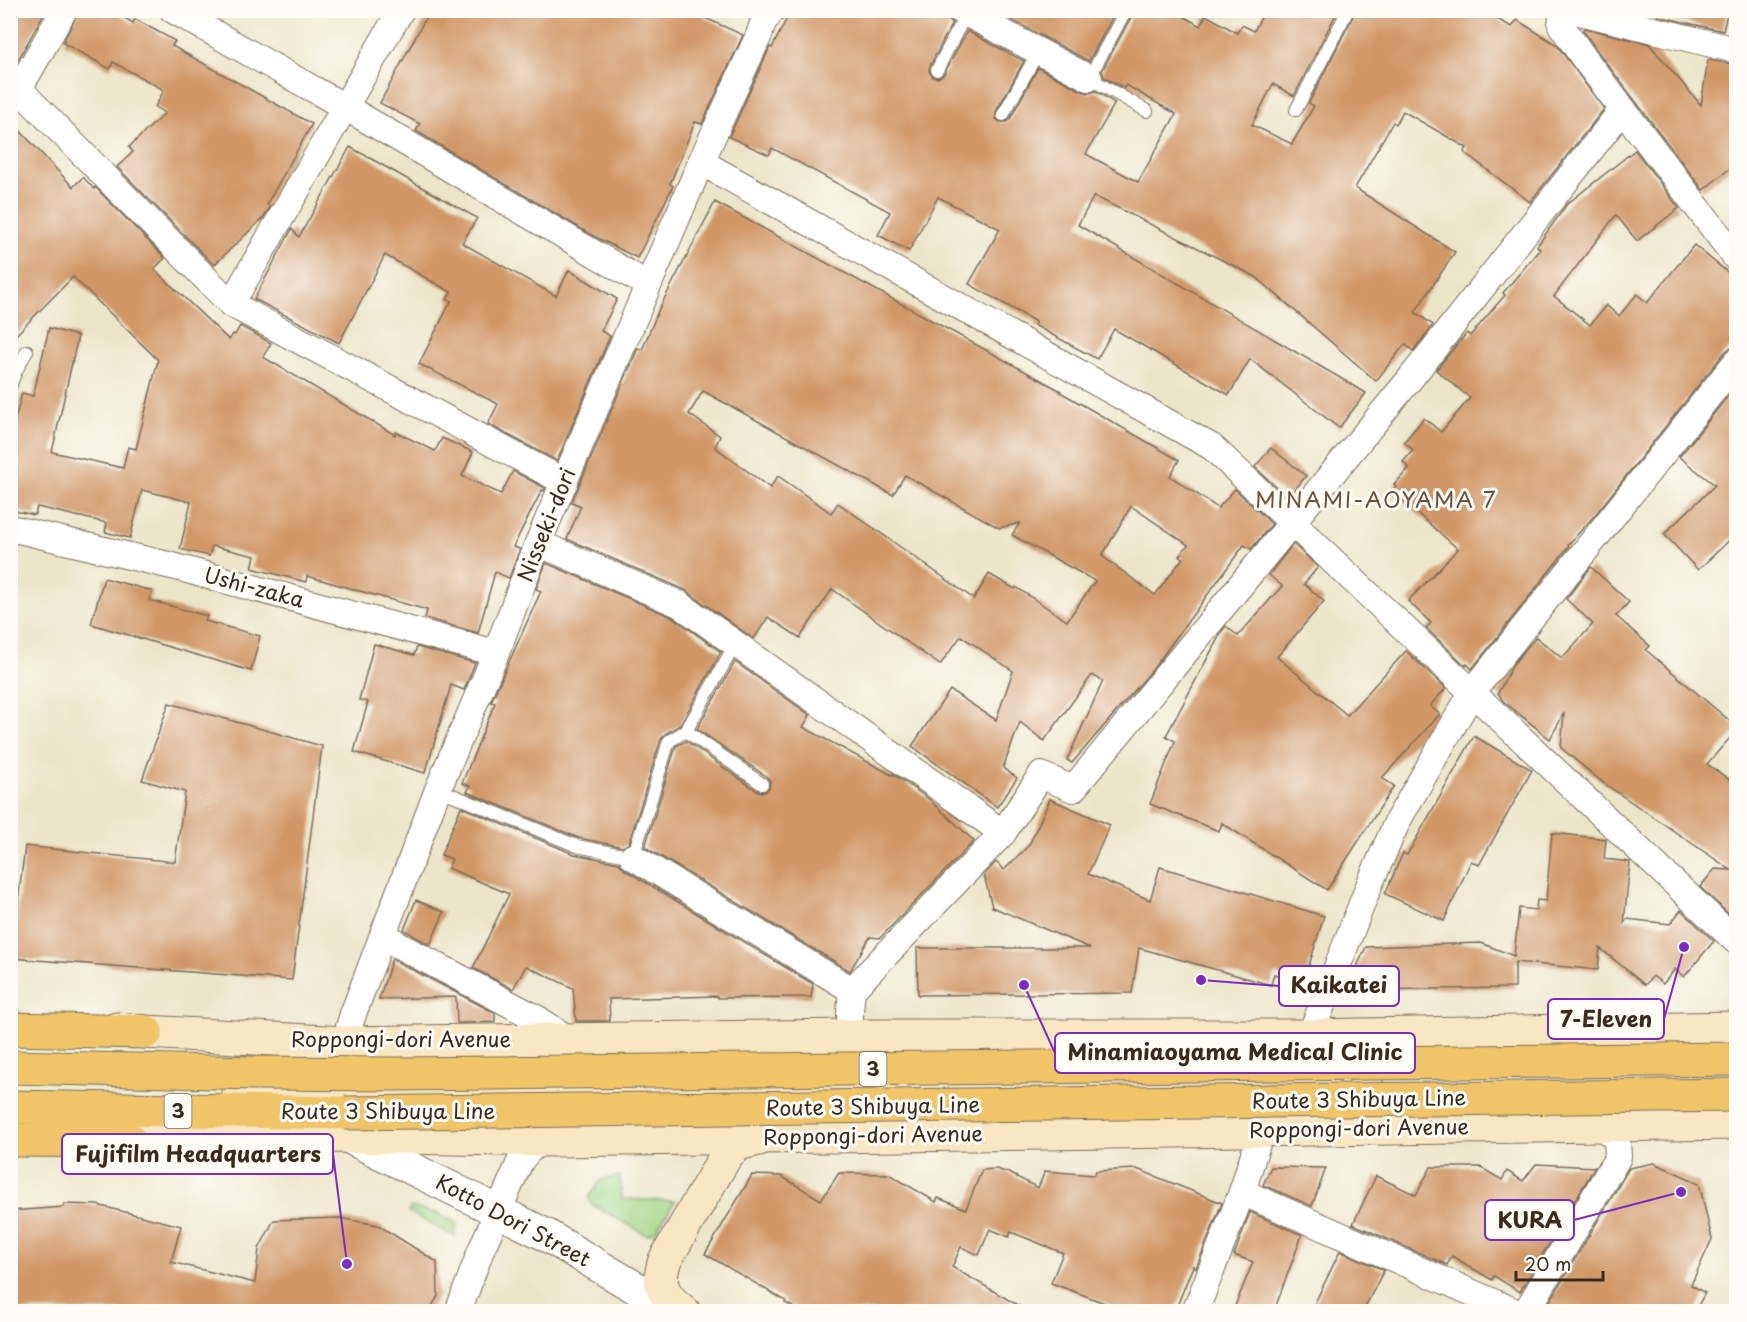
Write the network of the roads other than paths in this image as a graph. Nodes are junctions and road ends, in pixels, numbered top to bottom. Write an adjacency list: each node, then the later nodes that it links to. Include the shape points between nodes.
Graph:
1 (64, 10): 15 (street)
2 (173, 10): 16 (street)
3 (401, 10): 16 (street)
4 (1126, 10): 14 (lane)
5 (1348, 10): 18 (lane)
6 (1563, 10): 17 (street, via 1561,25)
7 (1572, 10): 10 (street)
8 (765, 12): 21 (street, Nisseki-dori)
9 (963, 12): 12 (street); 13 (lane)
10 (1605, 14): 11 (street)
11 (1735, 44)
12 (1038, 52): 14 (street); 20 (lane)
13 (937, 70)
14 (1089, 78): 19 (lane)
15 (15, 93): 24 (street)
16 (345, 107): 23 (street); 24 (street)
17 (1623, 109): 22 (street); 29 (street)
18 (1296, 110)
19 (1147, 111)
20 (1003, 115)
21 (701, 162): 23 (street, Nisseki-dori); 29 (street, via 1212,447)
22 (1737, 258)
23 (648, 285): 28 (street, Nisseki-dori)
24 (231, 304): 28 (street)
25 (27, 351): 27 (lane)
26 (1737, 362): 34 (street)
27 (10, 387)
28 (565, 482): 31 (street, Nisseki-dori)
29 (1292, 522): 34 (street); 38 (street, via 1073,789 1041,775)
30 (10, 528): 33 (street, Ushi-zaka, via 172,566)
31 (538, 543): 32 (street, via 679,604); 33 (street, Nisseki-dori)
32 (736, 644): 35 (lane); 38 (street)
33 (496, 653): 37 (street, Nisseki-dori)
34 (1473, 691): 41 (street); 50 (street, via 1398,820)
35 (686, 731): 36 (lane); 39 (lane, via 669,741)
36 (762, 784)
37 (438, 789): 39 (lane, via 577,846); 40 (street, Nisseki-dori)
38 (1003, 833): 42 (street)
39 (633, 857): 42 (street)
40 (384, 932): 46 (street, Nisseki-dori); 52 (street, via 398,945 538,1019 564,1038)
41 (1737, 941)
42 (852, 990): 49 (street)
43 (10, 1017): 47 (main road, Roppongi-dori Avenue)
44 (1737, 1028): 48 (main road, Roppongi-dori Avenue)
45 (10, 1029): 47 (highway)
46 (349, 1029): 47 (main road, Roppongi-dori Avenue); 52 (main road, Roppongi-dori Avenue, via 394,1042); 57 (street)
47 (146, 1032): 51 (main road, Roppongi-dori Avenue)
48 (1420, 1034): 50 (main road, Roppongi-dori Avenue); 55 (main road, via 1491,1071 1713,1068)
49 (850, 1036): 50 (main road, Roppongi-dori Avenue); 52 (main road, Roppongi-dori Avenue)
50 (1310, 1036)
51 (10, 1041)
52 (581, 1041)
53 (1737, 1059): 54 (highway, Route 3 Shibuya Line / 3, bridge, via 396,1074)
54 (10, 1067)
55 (1737, 1074)
56 (1737, 1080): 57 (main road)
57 (345, 1093): 59 (main road); 64 (street)
58 (1737, 1095): 59 (highway, Route 3 Shibuya Line / 3, bridge, via 390,1113)
59 (10, 1106)
60 (1737, 1123): 61 (main road, Roppongi-dori Avenue)
61 (1599, 1125): 63 (main road, Roppongi-dori Avenue); 77 (street, via 1617,1139 1618,1157)
62 (10, 1127): 68 (main road)
63 (1261, 1131): 65 (main road, Roppongi-dori Avenue); 70 (street)
64 (346, 1136): 67 (main road, Roppongi-dori Avenue); 68 (main road, Roppongi-dori Avenue); 71 (street, Kotto Dori Street)
65 (788, 1137): 67 (main road, Roppongi-dori Avenue); 74 (main road, via 738,1144 719,1166 662,1269 662,1287 669,1300)
66 (10, 1140): 68 (highway)
67 (554, 1140): 71 (street, via 528,1150)
68 (130, 1141): 69 (main road, Roppongi-dori Avenue)
69 (10, 1156)
70 (1242, 1192): 75 (street); 76 (street)
71 (499, 1210): 72 (street); 73 (street, Kotto Dori Street)
72 (458, 1311)
73 (677, 1311)
74 (684, 1311)
75 (1195, 1311)
76 (1516, 1311)
77 (1526, 1311)

